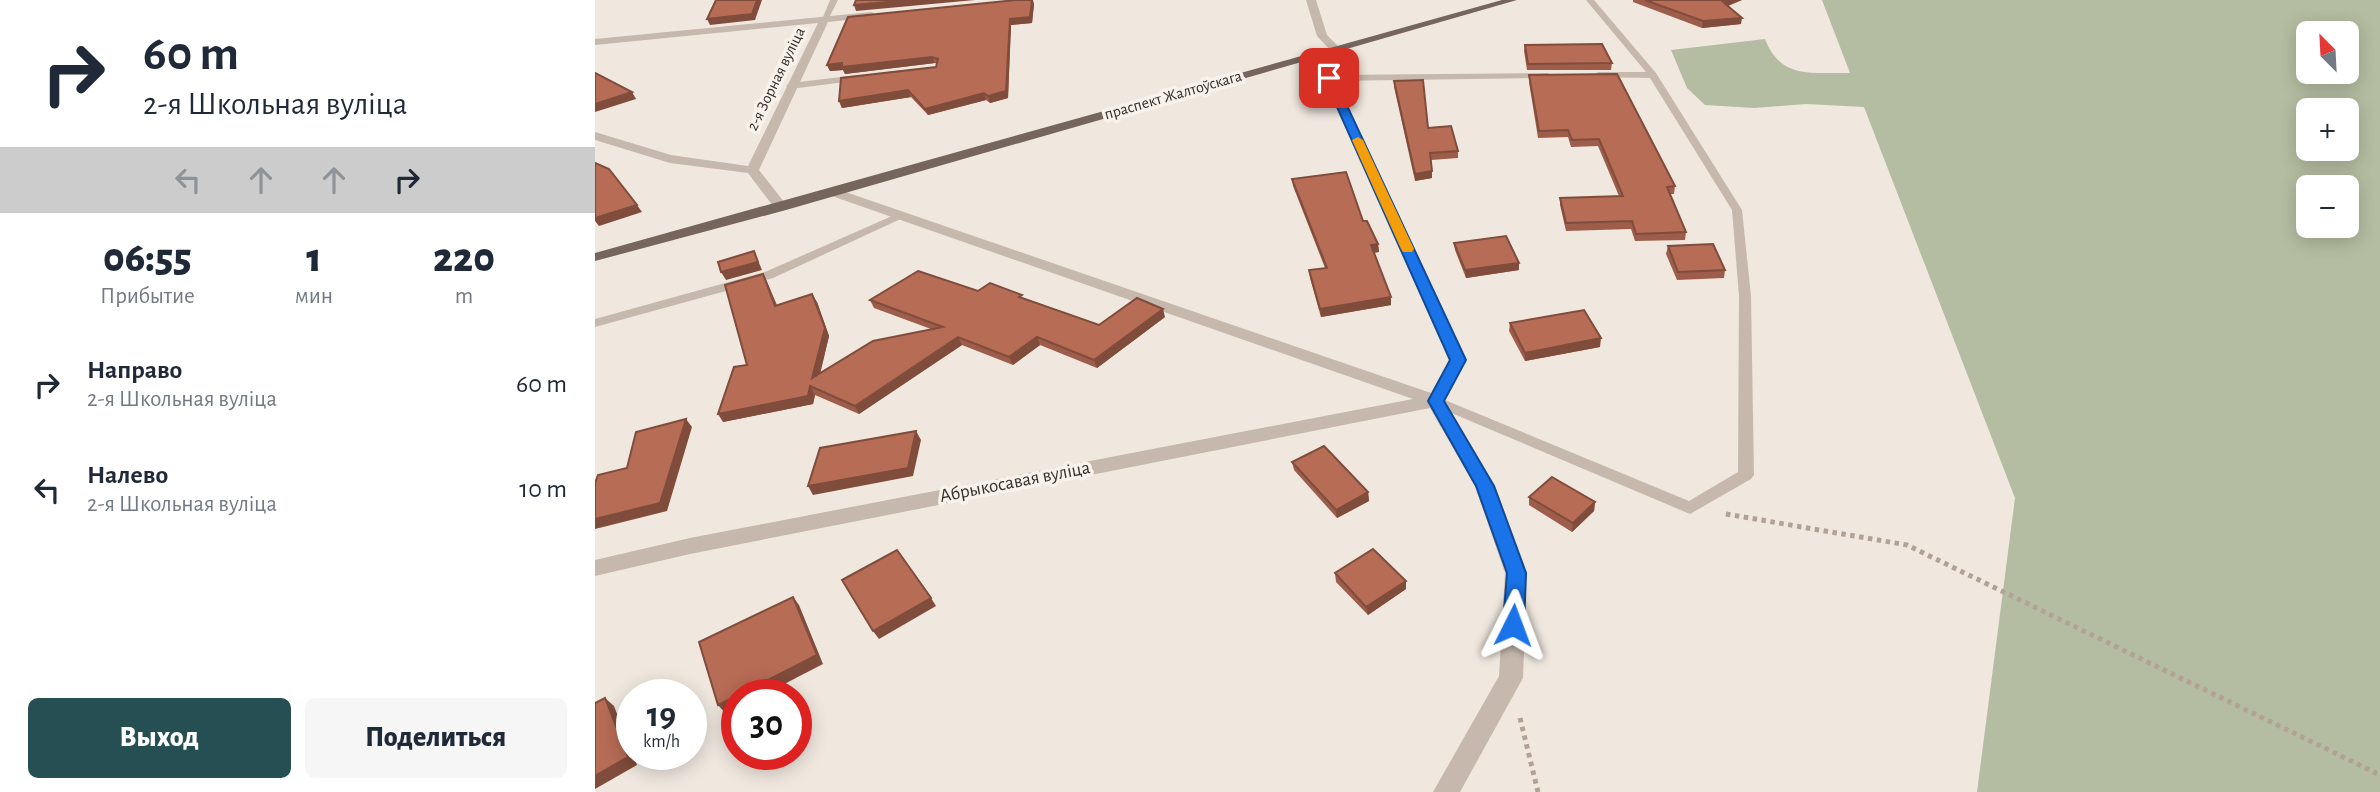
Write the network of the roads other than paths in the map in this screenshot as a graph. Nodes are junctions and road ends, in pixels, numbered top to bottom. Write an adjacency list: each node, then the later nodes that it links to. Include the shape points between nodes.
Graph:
1 (834, 0): 6 (lane)
2 (1311, 0): 8 (street, via 1322,36)
3 (1512, 0): 8 (main road, праспект Жалтоўскага)
4 (1590, 0): 11 (lane)
5 (879, 15): 6 (street)
6 (824, 20): 7 (street, 2-я Зорная вуліца); 15 (street, 2-я Зорная вуліца)
7 (595, 42)
8 (1335, 49): 9 (main road, праспект Жалтоўскага)
9 (1301, 59): 14 (street); 18 (main road, праспект Жалтоўскага)
10 (1586, 75): 11 (lane)
11 (1654, 75): 23 (lane, via 1737,210 1745,296 1746,475 1690,508)
12 (1559, 76): 14 (lane)
13 (869, 77): 15 (lane)
14 (1329, 78): 23 (street, via 1458,360)
15 (790, 86): 17 (street, 2-я Зорная вуліца)
16 (595, 136): 17 (street, via 670,159)
17 (752, 170): 19 (street)
18 (834, 192): 19 (main road, праспект Жалтоўскага); 20 (street)
19 (781, 207): 21 (main road, праспект Жалтоўскага)
20 (901, 215): 22 (lane, via 769,275); 23 (street)
21 (595, 257)
22 (595, 323)
23 (1436, 401): 24 (street, Абрыкосавая вуліца); 25 (street, via 1485,486 1516,573 1511,678)
24 (595, 568)
25 (1446, 792)

